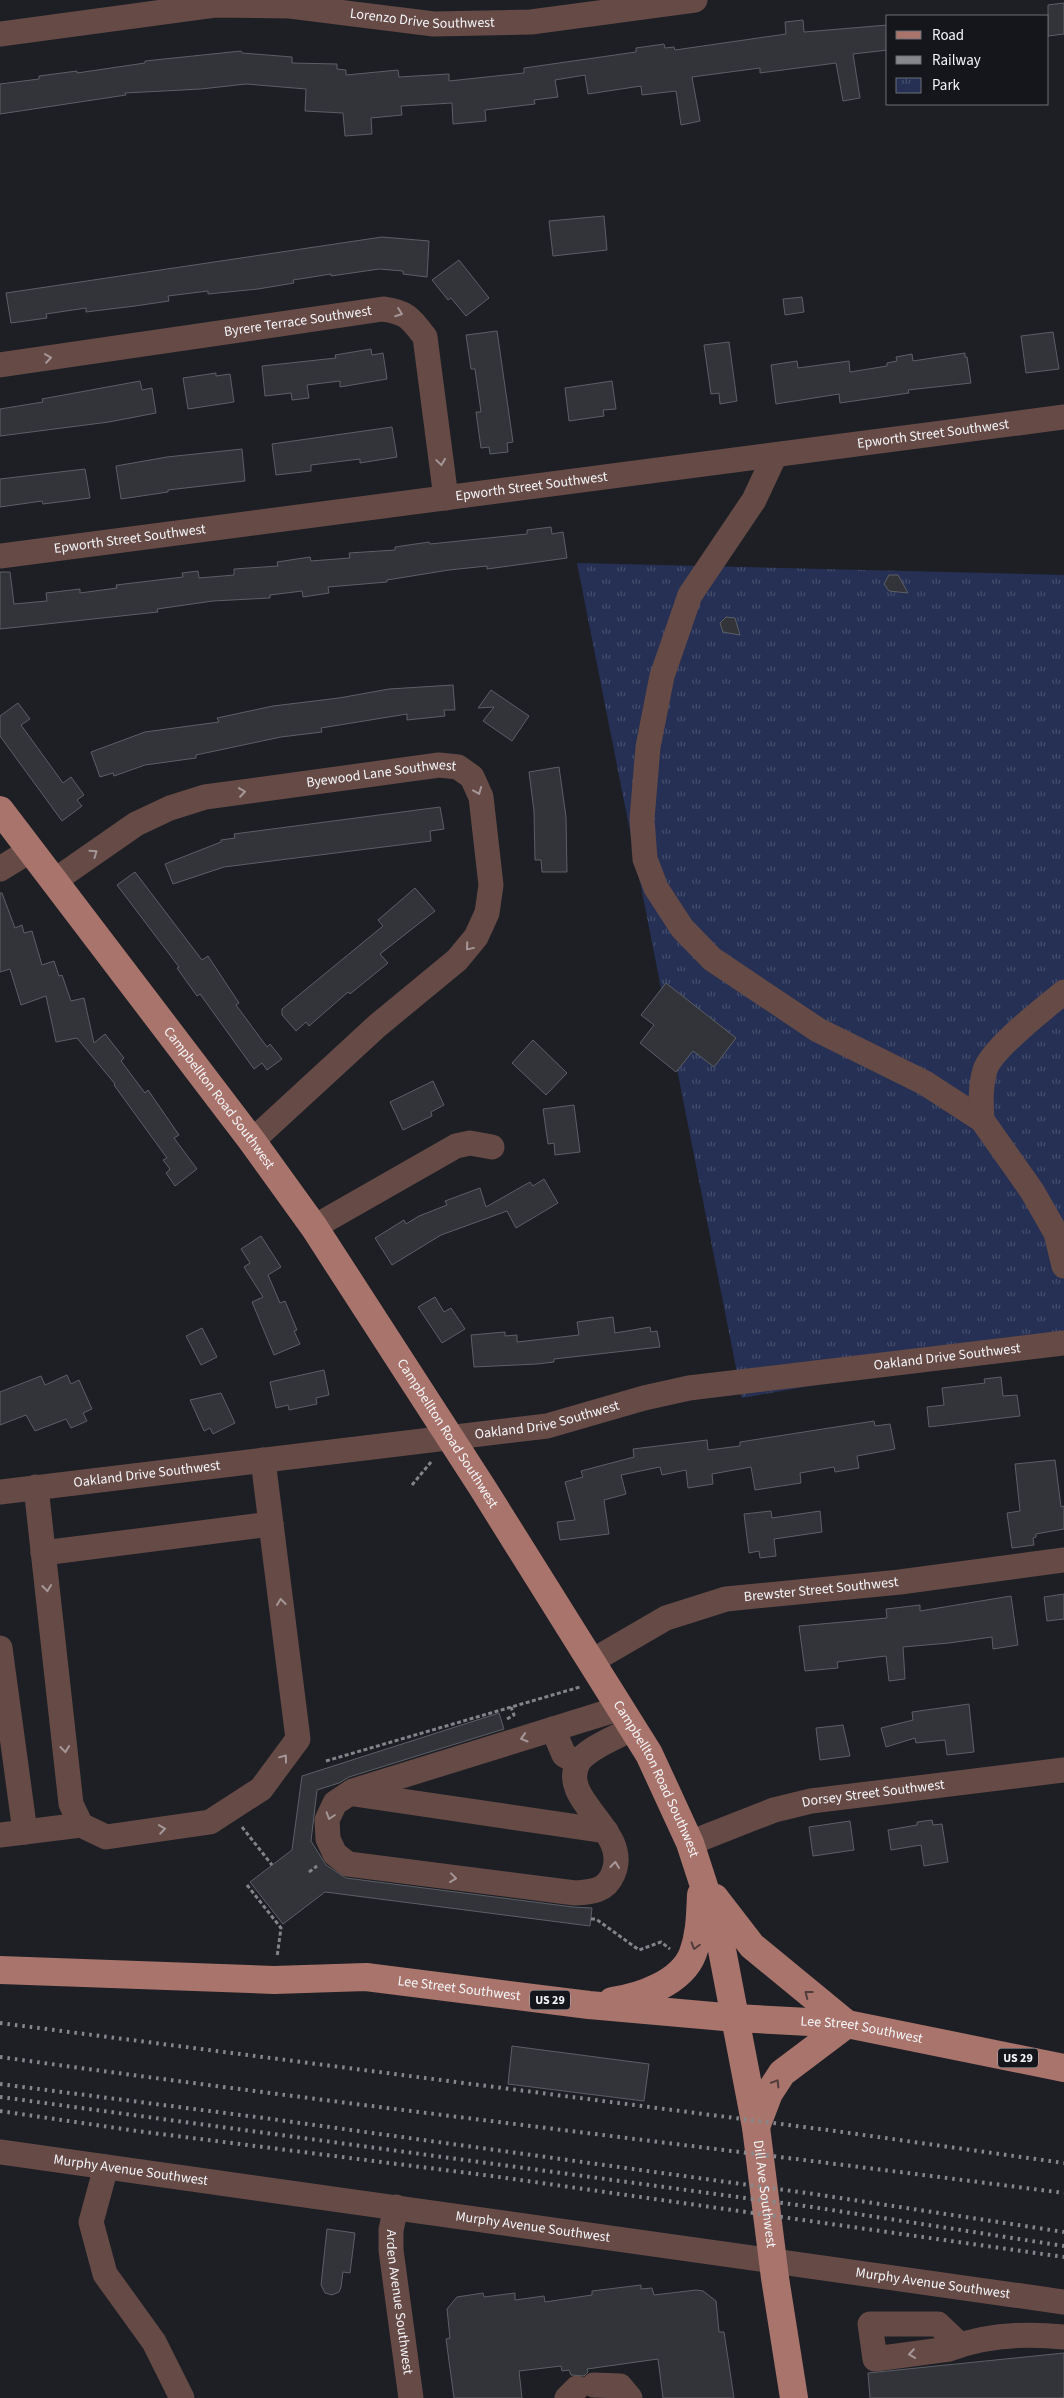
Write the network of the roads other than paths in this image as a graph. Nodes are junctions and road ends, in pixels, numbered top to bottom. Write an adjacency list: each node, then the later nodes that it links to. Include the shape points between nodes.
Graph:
1 (694, 0): 2 (street, Lorenzo Drive Southwest, via 531,22 434,24 290,6 215,5)
2 (0, 34)
3 (0, 365): 6 (street, Byrere Terrace Southwest, one-way to 6, via 383,309 397,311 410,317 425,337)
4 (1064, 417): 5 (street, Epworth Street Southwest)
5 (775, 455): 6 (street, Epworth Street Southwest); 13 (street, via 754,500 690,595 662,676 648,747 642,819 645,859 656,888 682,928 712,959 818,1030 925,1083)
6 (446, 498): 7 (street, Epworth Street Southwest)
7 (0, 556)
8 (0, 810): 9 (main road, Campbellton Road Southwest)
9 (31, 850): 10 (street); 11 (main road, Campbellton Road Southwest)
10 (0, 869)
11 (54, 881): 14 (main road, Campbellton Road Southwest); 14 (street, Byewood Lane Southwest, one-way to 14, via 136,824 170,808 205,797 439,765 458,767 472,778 481,797 490,885 487,913 476,937 457,960 377,1026)
12 (1064, 992): 13 (street, via 1009,1038 986,1068 980,1088)
13 (982, 1120): 17 (street, via 1032,1191 1056,1233)
14 (252, 1141): 16 (main road, Campbellton Road Southwest)
15 (492, 1147): 16 (street, via 470,1143 456,1146)
16 (314, 1227): 19 (main road, Campbellton Road Southwest)
17 (1064, 1266)
18 (1064, 1343): 19 (street, Oakland Drive Southwest, via 689,1388 547,1426)
19 (451, 1439): 20 (street, Oakland Drive Southwest); 27 (main road, Campbellton Road Southwest)
20 (264, 1460): 21 (street, Oakland Drive Southwest); 23 (street)
21 (36, 1487): 22 (street, Oakland Drive Southwest); 24 (street)
22 (0, 1492)
23 (271, 1524): 24 (street); 34 (street, one-way to 23, via 106,1837 210,1822 261,1790 298,1739)
24 (44, 1553): 34 (street, one-way to 34, via 71,1804)
25 (1064, 1560): 27 (street, Brewster Street Southwest, via 900,1582 726,1599 666,1618)
26 (0, 1648): 29 (street)
27 (598, 1670): 28 (main road, Campbellton Road Southwest)
28 (627, 1718): 30 (street); 31 (street); 38 (main road, Campbellton Road Southwest, via 649,1754)
29 (4, 1721): 36 (street)
30 (553, 1729): 31 (street, via 564,1755); 33 (street, one-way to 33)
31 (578, 1763): 35 (street, via 575,1778 580,1796)
32 (1064, 1770): 38 (street, Dorsey Street Southwest, via 811,1801 774,1810)
33 (350, 1793): 35 (street); 35 (street, one-way to 35, via 335,1803 327,1820 328,1840 335,1854 348,1864 575,1893 596,1891 610,1883 616,1869 616,1851)
34 (81, 1825): 36 (street)
35 (606, 1831)
36 (25, 1832): 37 (street)
37 (0, 1835)
38 (690, 1843): 39 (main road, Campbellton Road Southwest)
39 (702, 1881): 41 (main road, one-way to 41, via 699,1932 692,1955 678,1974 660,1986 633,1996); 42 (main road, Campbellton Road Southwest, via 718,1929); 43 (main road, one-way to 39, via 752,1946)
40 (0, 1970): 41 (main road, Lee Street Southwest / US 29, via 274,1980 366,1977)
41 (589, 2005): 42 (main road, Lee Street Southwest / US 29)
42 (736, 2018): 43 (main road, Lee Street Southwest / US 29); 45 (main road, Campbellton Road Southwest)
43 (846, 2024): 44 (main road, Lee Street Southwest / US 29); 45 (main road, one-way to 43, via 769,2093 782,2073)
44 (1064, 2068)
45 (756, 2127): 49 (main road, Dill Ave Southwest)
46 (0, 2152): 47 (street, Murphy Avenue Southwest)
47 (106, 2167): 48 (street, Murphy Avenue Southwest); 54 (street, via 91,2222 105,2274 154,2342)
48 (396, 2207): 49 (street, Murphy Avenue Southwest); 55 (street, Arden Avenue Southwest, via 391,2250)
49 (772, 2260): 50 (street, Murphy Avenue Southwest); 57 (main road, Dill Ave Southwest)
50 (1064, 2302)
51 (1064, 2337): 52 (street, via 1007,2336)
52 (960, 2345)
53 (579, 2390): 56 (street, via 620,2386)
54 (182, 2398)
55 (411, 2398)
56 (630, 2398)
57 (794, 2398)

